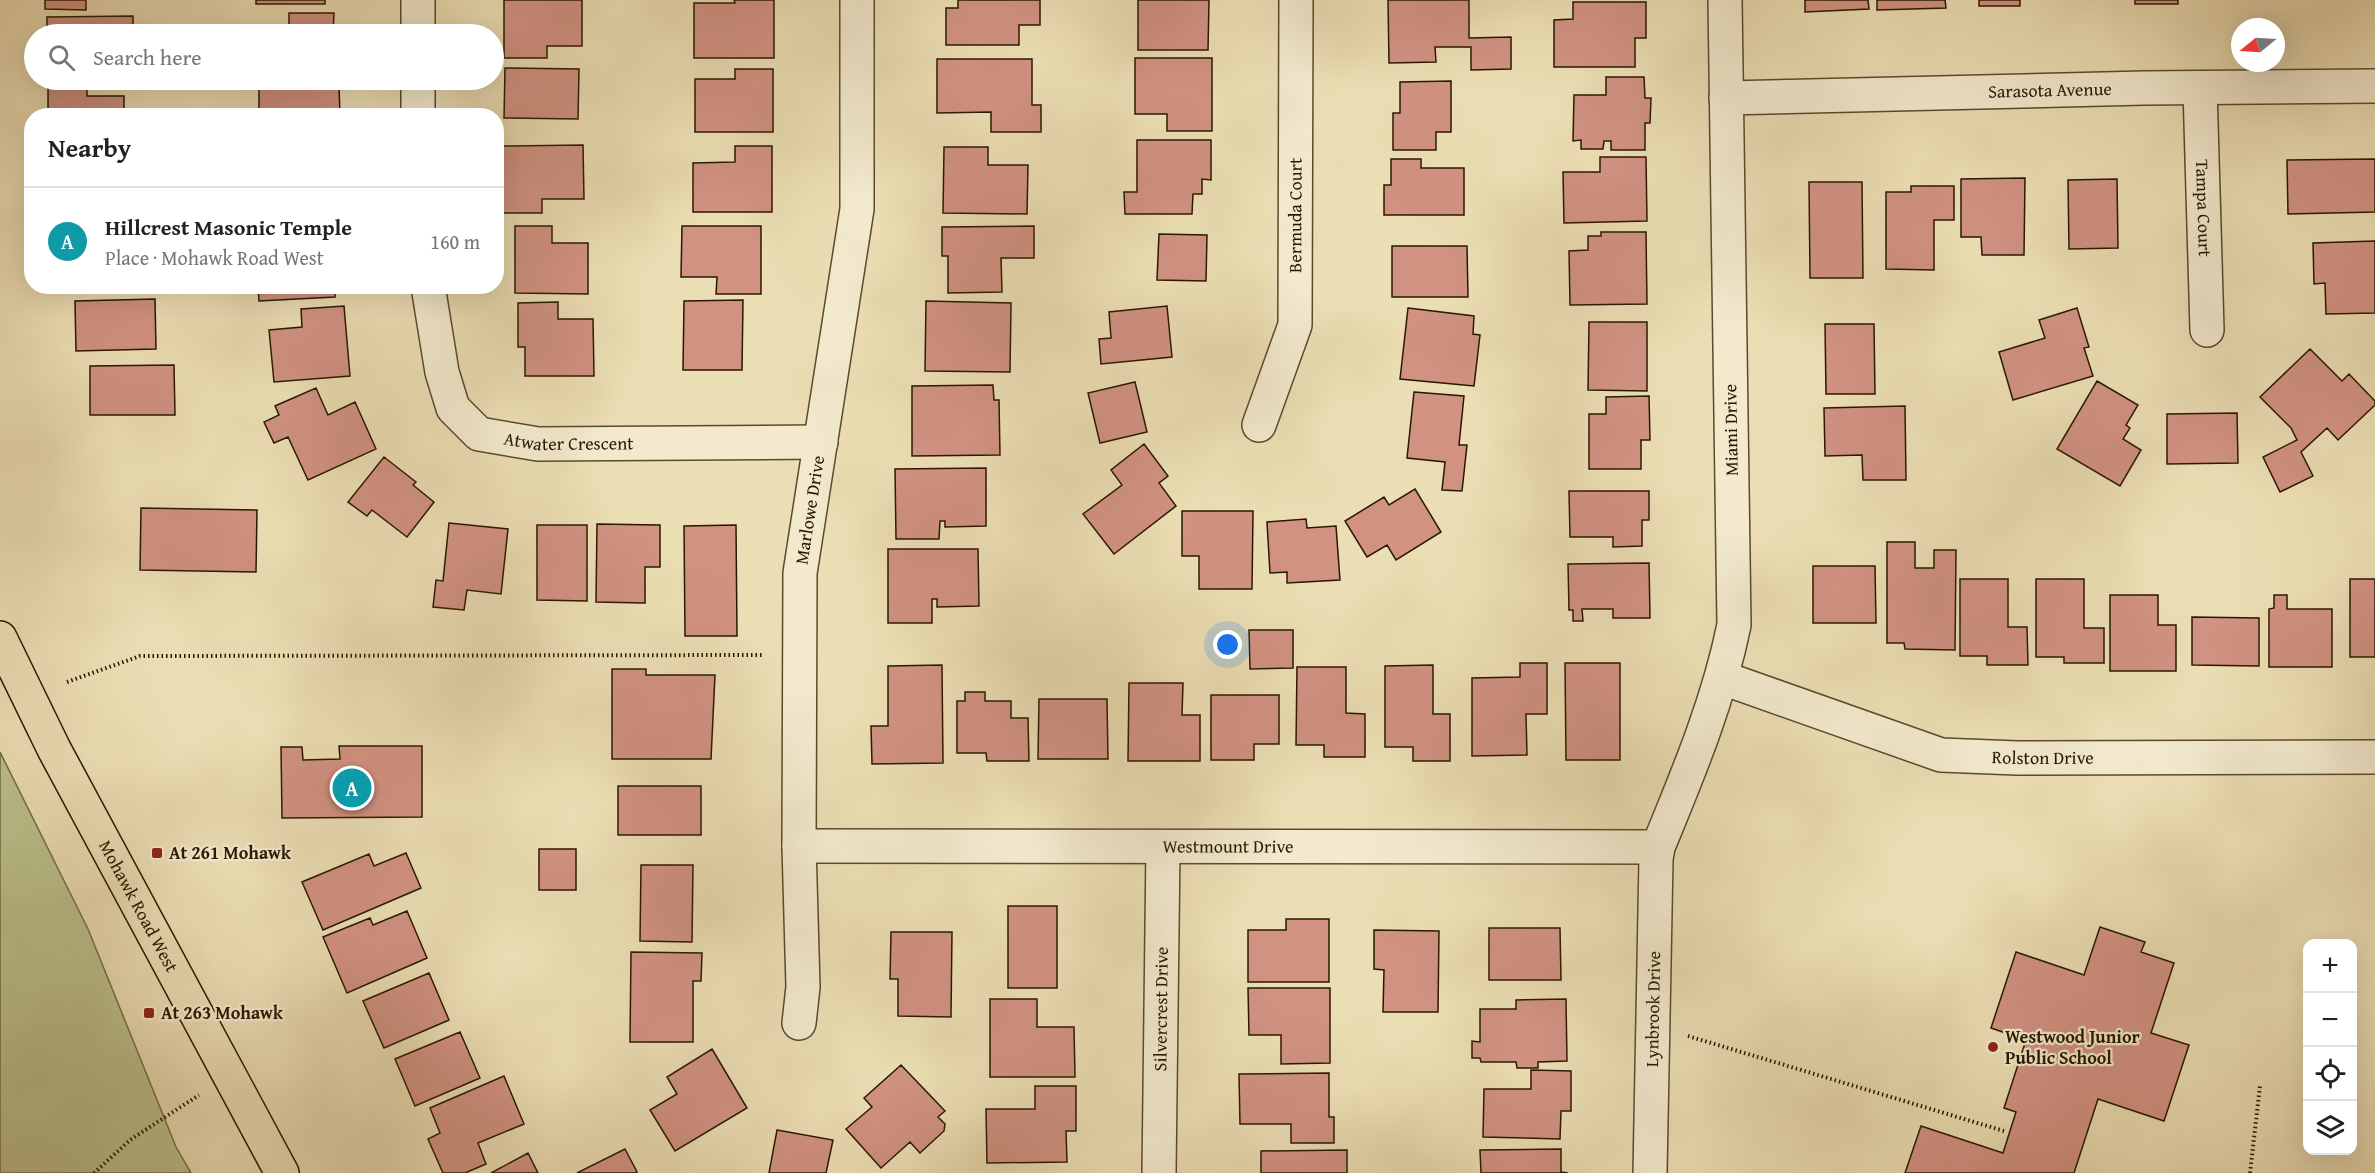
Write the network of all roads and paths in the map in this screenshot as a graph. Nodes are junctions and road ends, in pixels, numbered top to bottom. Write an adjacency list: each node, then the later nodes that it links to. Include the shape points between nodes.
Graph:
1 (418, 0): 5 (street)
2 (857, 0): 14 (street, Marlowe Drive, via 857,209)
3 (1296, 0): 13 (street, Bermuda Court, via 1295,325)
4 (1725, 0): 9 (street, Miami Drive)
5 (418, 24)
6 (2375, 86): 7 (street, Sarasota Avenue)
7 (2200, 88): 9 (street, Sarasota Avenue); 12 (street, Tampa Court)
8 (418, 90): 10 (street)
9 (1726, 98): 17 (street, Miami Drive, via 1734,625)
10 (418, 108)
11 (429, 294): 14 (street, Atwater Crescent, via 442,372 453,408 479,434 538,444)
12 (2207, 330)
13 (1259, 425)
14 (821, 442): 16 (street, Marlowe Drive, via 800,573)
15 (0, 638): 25 (main road, Mohawk Road West, via 34,711)
16 (800, 656): 18 (path, via 140,656); 20 (street, Marlowe Drive)
17 (1722, 678): 19 (street, Rolston Drive, via 1941,755); 22 (street, Miami Drive)
18 (68, 682)
19 (2375, 757)
20 (799, 846): 21 (street, Westmount Drive); 23 (street, Marlowe Drive, via 803,987)
21 (1163, 847): 22 (street, Westmount Drive); 30 (street, Silvercrest Drive)
22 (1658, 847): 24 (street, Lynbrook Drive)
23 (798, 1023)
24 (1653, 1025): 27 (path); 31 (street, Lynbrook Drive)
25 (231, 1077): 28 (path, via 130,1140); 29 (main road, Mohawk Road West)
26 (2260, 1086): 32 (path)
27 (2004, 1131)
28 (94, 1173)
29 (282, 1173)
30 (1159, 1173)
31 (1650, 1173)
32 (2250, 1173)

